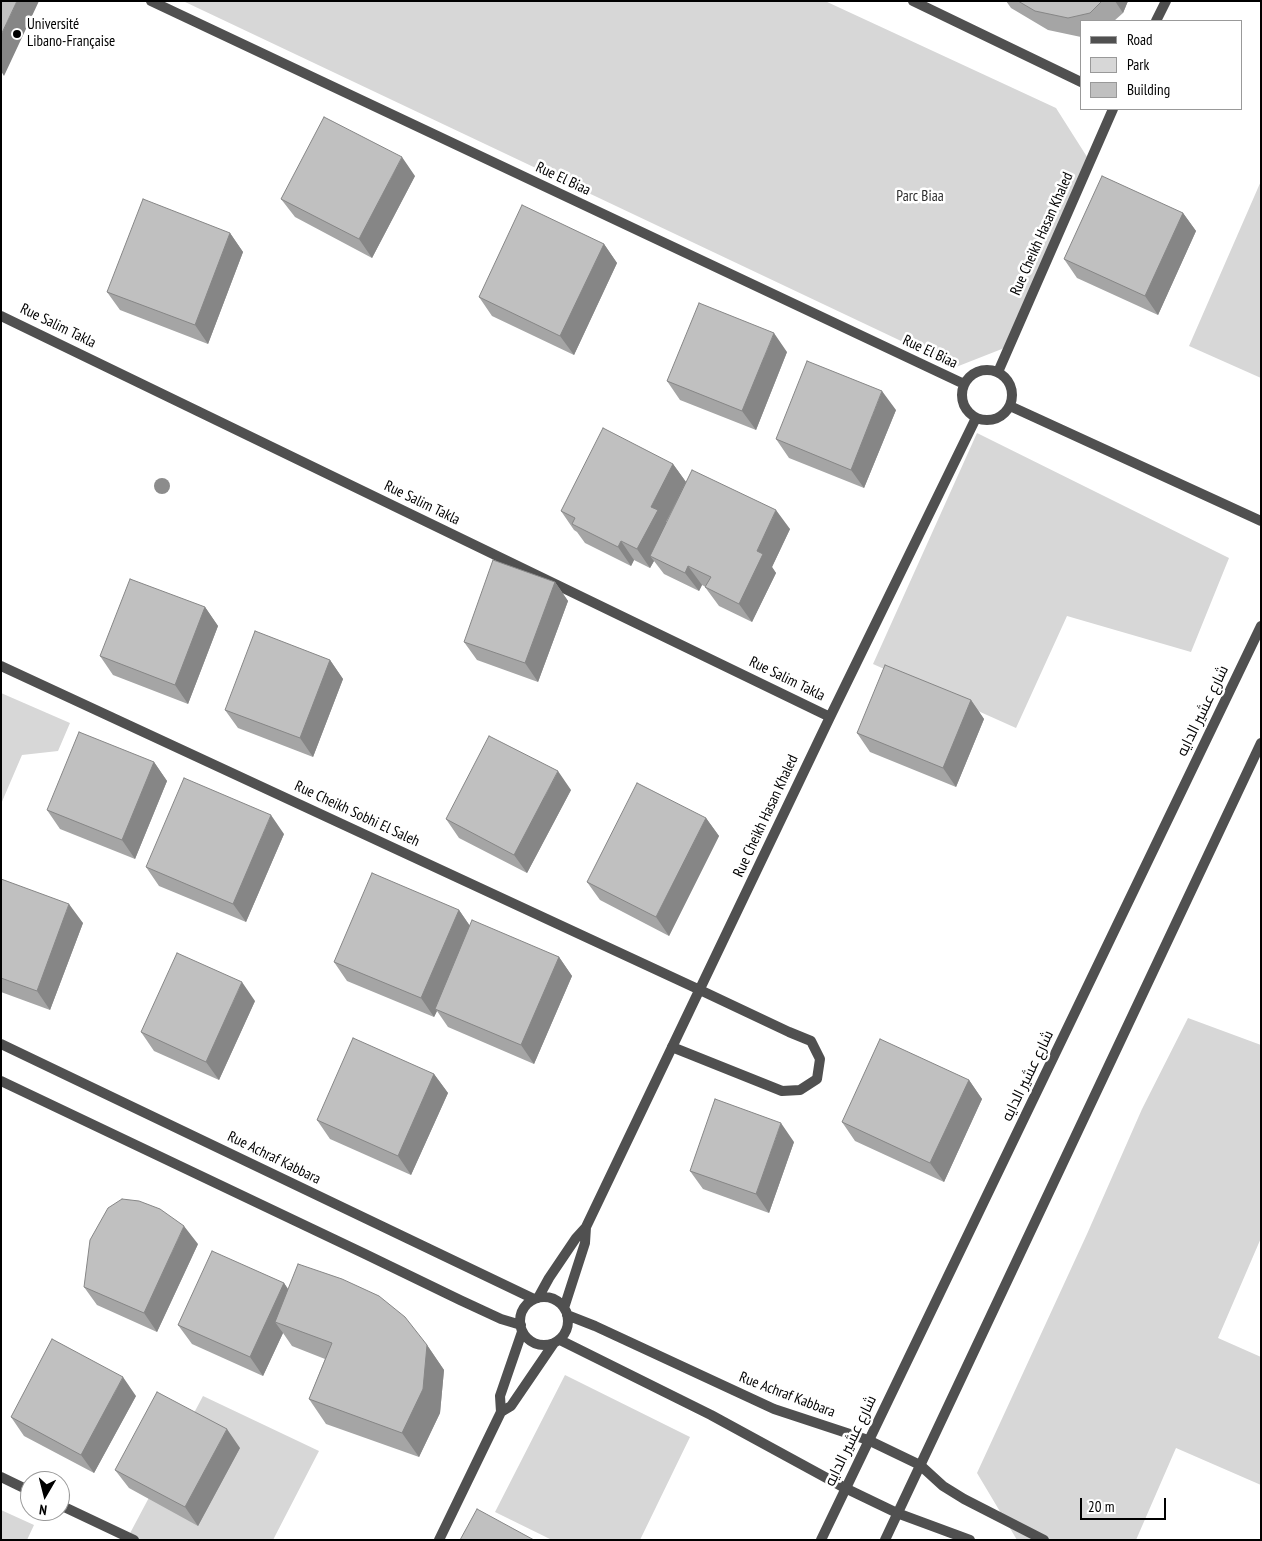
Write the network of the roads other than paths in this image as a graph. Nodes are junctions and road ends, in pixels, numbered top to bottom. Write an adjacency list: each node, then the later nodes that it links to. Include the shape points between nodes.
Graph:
1 (151, 1): 9 (street, Rue El Biaa)
2 (913, 1): 5 (street)
3 (1166, 1): 4 (street)
4 (1156, 20)
5 (1080, 82)
6 (1113, 110): 8 (street, Rue Cheikh Hasan Khaled)
7 (1, 316): 15 (street, Rue Salim Takla)
8 (998, 372): 9 (street, via 985,369 972,374); 10 (street, via 1008,380 1013,392)
9 (964, 384): 11 (street, via 961,397 966,410)
10 (1010, 406): 11 (street, via 1002,416 990,420); 12 (street)
11 (976, 418): 15 (street, Rue Cheikh Hasan Khaled)
12 (1261, 522)
13 (1261, 626): 27 (street, شارع عشير الدايه)
14 (1, 666): 17 (street, Rue Cheikh Sobhi El Saleh)
15 (830, 717): 17 (street, Rue Cheikh Hasan Khaled)
16 (1261, 744): 28 (street)
17 (700, 990): 19 (street, Rue Cheikh Hasan Khaled); 19 (street, Rue Cheikh Sobhi El Saleh, via 811,1041 820,1059 817,1079 800,1090 782,1091)
18 (1, 1044): 22 (street, Rue Achraf Kabbara)
19 (672, 1047): 21 (street, Rue Cheikh Hasan Khaled)
20 (1, 1081): 24 (street)
21 (586, 1227): 22 (street, Rue Cheikh Hasan Khaled); 23 (street, Rue Cheikh Hasan Khaled, via 585,1242)
22 (536, 1298): 23 (street, via 548,1297 558,1301); 24 (street, via 524,1307 520,1319)
23 (566, 1311): 25 (street, via 568,1324); 27 (street, Rue Achraf Kabbara, via 774,1409)
24 (522, 1329): 25 (street, via 536,1344); 26 (street, via 500,1396)
25 (557, 1341): 26 (street, via 511,1406); 31 (street, via 711,1415)
26 (501, 1412): 35 (street)
27 (868, 1440): 28 (street, Rue Achraf Kabbara); 31 (street, شارع عشير الدايه)
28 (920, 1465): 33 (street); 39 (street, Rue Achraf Kabbara, via 964,1500)
29 (1, 1477): 30 (street)
30 (20, 1486)
31 (846, 1488): 33 (street); 36 (street, شارع عشير الدايه)
32 (70, 1510): 34 (street)
33 (897, 1513): 37 (street); 38 (street)
34 (134, 1540)
35 (439, 1540)
36 (821, 1540)
37 (885, 1540)
38 (970, 1540)
39 (1044, 1540)

